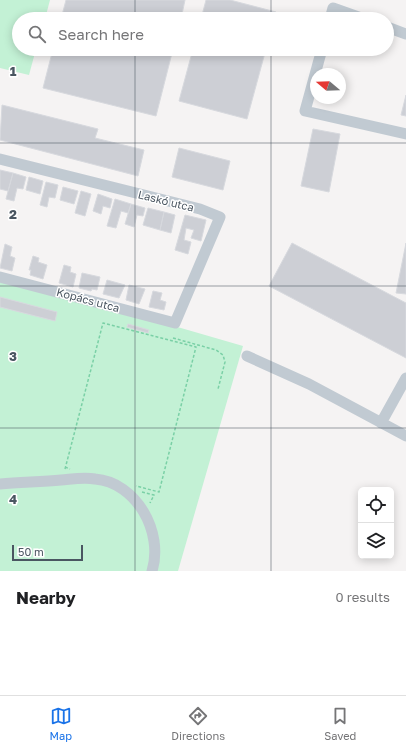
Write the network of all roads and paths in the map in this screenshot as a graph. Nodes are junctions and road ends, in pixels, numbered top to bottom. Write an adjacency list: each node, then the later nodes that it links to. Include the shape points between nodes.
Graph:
1 (332, 12): 2 (street, via 333,8)
2 (344, 12)
3 (394, 30): 4 (street)
4 (406, 34)
5 (320, 56): 6 (street, via 305,111)
6 (406, 134)
7 (0, 159): 9 (street, Laskó utca, via 200,209 220,217)
8 (0, 277): 9 (street, Kopács utca)
9 (175, 328): 10 (path)
10 (173, 338): 11 (path); 14 (path, via 216,350 223,355 225,362)
11 (173, 341): 17 (path, via 103,323); 21 (path, via 196,347 159,492)
12 (247, 356): 15 (street, via 309,384)
13 (406, 378): 15 (street)
14 (218, 389)
15 (381, 423): 16 (street)
16 (406, 436)
17 (66, 467): 18 (path); 19 (path)
18 (73, 469)
19 (63, 480): 20 (street); 22 (street, via 97,479 116,484 134,500 146,514 154,533 155,558)
20 (0, 484)
21 (130, 484)
22 (152, 571)

